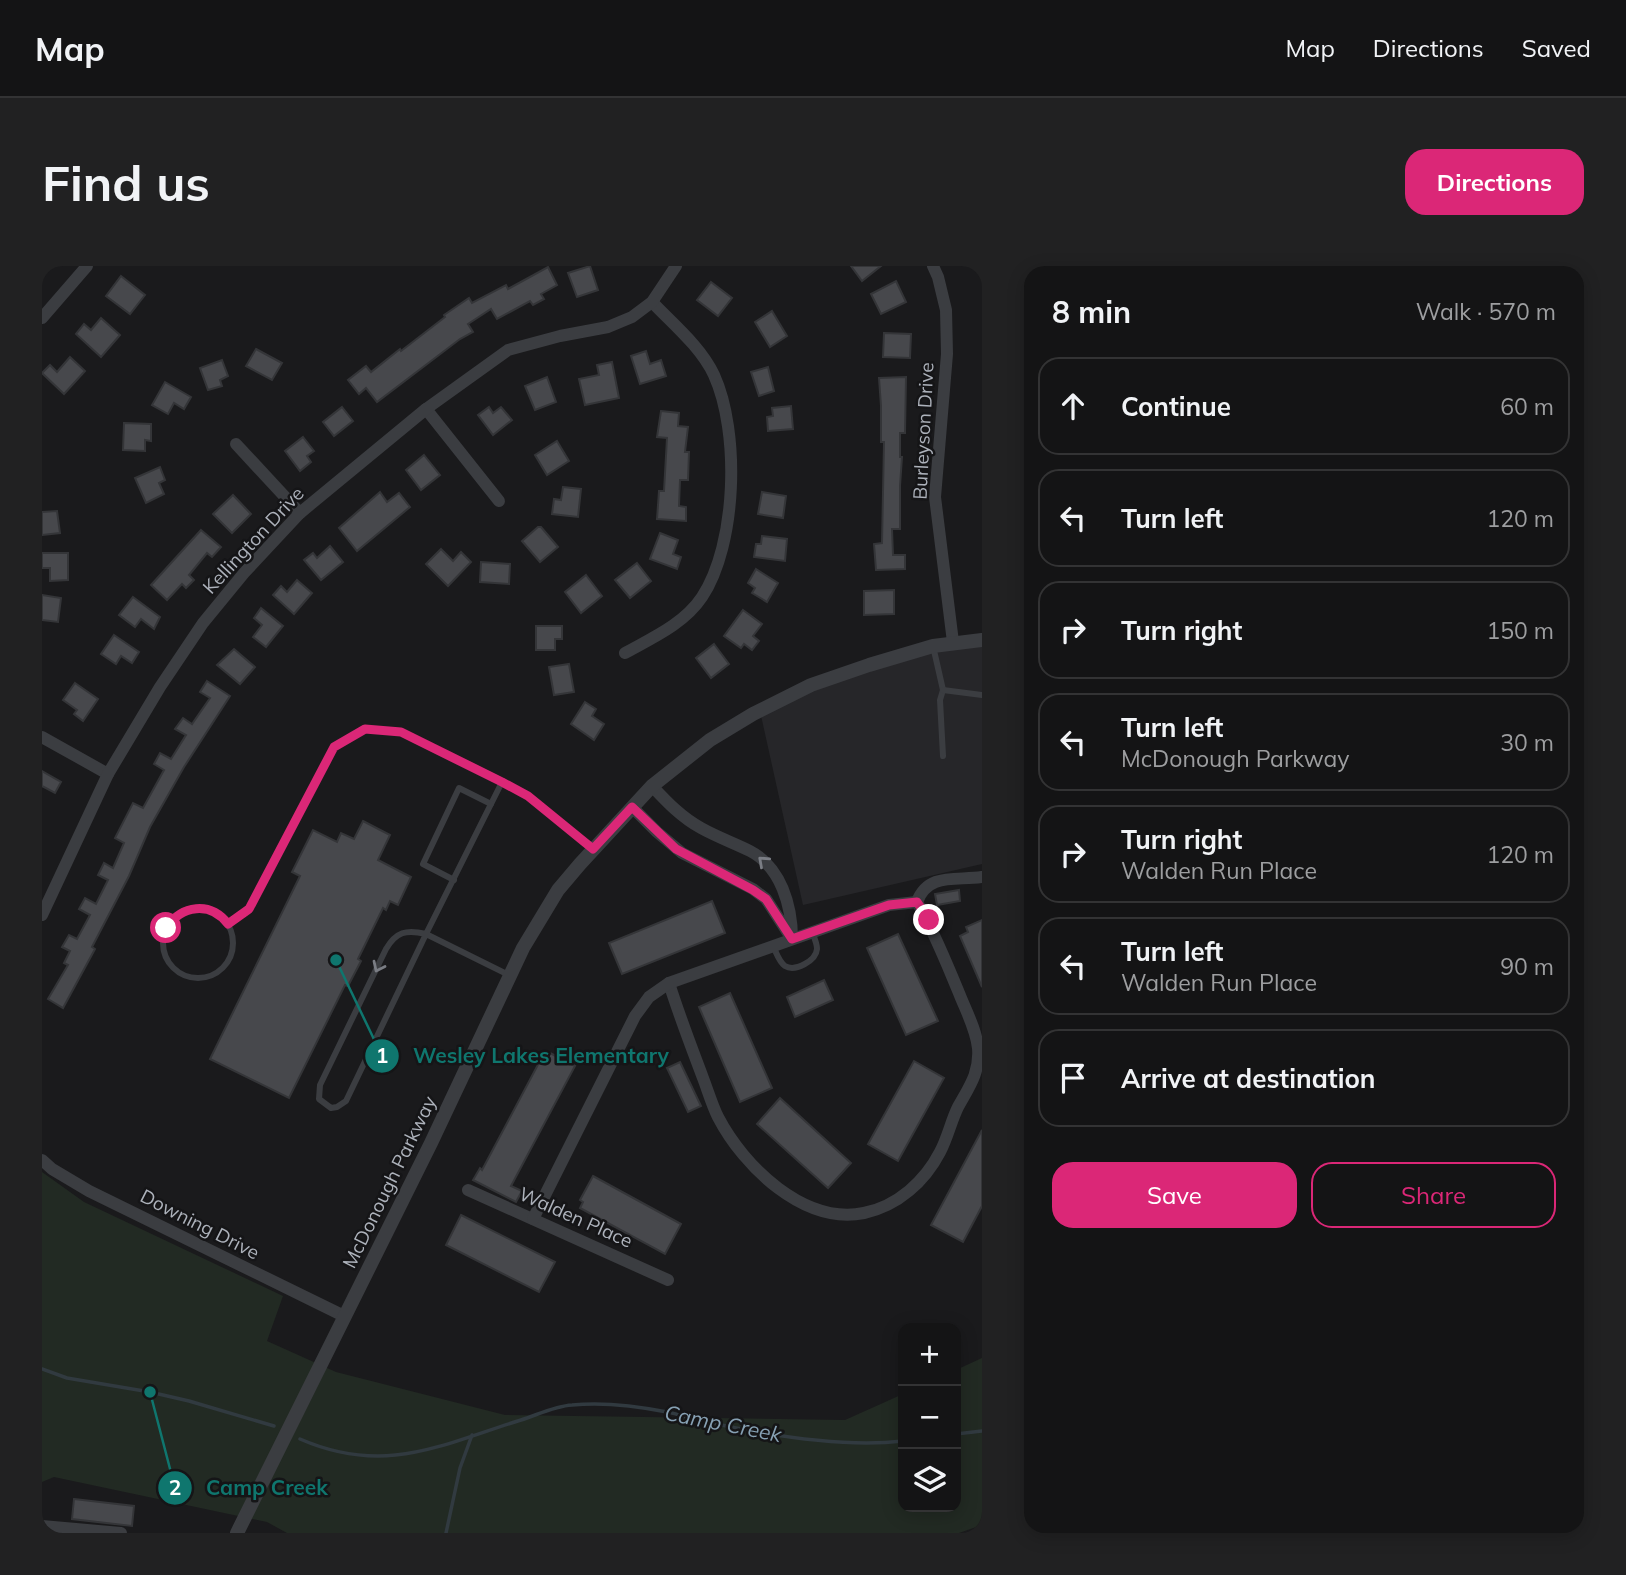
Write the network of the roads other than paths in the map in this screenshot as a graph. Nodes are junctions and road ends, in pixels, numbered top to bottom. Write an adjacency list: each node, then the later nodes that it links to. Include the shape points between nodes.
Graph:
1 (87, 266): 5 (street)
2 (676, 266): 4 (street, Kellington Drive)
3 (933, 266): 11 (street, Burleyson Drive, via 946,310 947,354 935,497)
4 (652, 302): 6 (street, Kellington Drive, via 608,327 508,351); 13 (street, via 713,373 730,433 732,486 722,547 702,597 671,627)
5 (42, 318)
6 (426, 409): 8 (street); 9 (street, Kellington Drive)
7 (236, 444): 9 (street)
8 (499, 501)
9 (300, 513): 18 (street, Kellington Drive, via 203,623)
10 (982, 640): 11 (street, McDonough Parkway)
11 (953, 642): 12 (street, McDonough Parkway)
12 (933, 646): 14 (lane); 20 (street, McDonough Parkway, via 811,685 764,708 710,740)
13 (625, 653)
14 (943, 690): 15 (lane); 17 (lane)
15 (982, 695)
16 (42, 737): 18 (street)
17 (943, 756)
18 (108, 774): 29 (street, Kellington Drive)
19 (502, 782): 21 (lane); 23 (lane, via 528,796); 30 (lane, via 401,732 365,729 334,747 249,909)
20 (652, 786): 22 (street, McDonough Parkway); 26 (street, one-way to 20, via 776,875 761,858 685,818)
21 (491, 804): 25 (lane); 25 (lane, via 459,788 423,864)
22 (632, 807): 23 (street, McDonough Parkway); 28 (street, via 676,849 753,890)
23 (593, 849): 35 (street, McDonough Parkway, via 538,920)
24 (982, 877): 27 (street, via 937,880 923,890)
25 (454, 880): 32 (lane)
26 (786, 899): 28 (street); 33 (street)
27 (917, 902): 31 (street, via 889,905); 36 (street, via 929,920 975,1032 978,1061 971,1086 932,1167 903,1196 878,1209 841,1214 810,1208 782,1190 748,1158 718,1117)
28 (771, 906): 33 (street)
29 (42, 915)
30 (228, 924): 30 (lane, via 206,909 183,911 166,928 163,951 168,962 186,977 198,979 219,972 232,953)
31 (812, 932): 33 (street); 34 (lane, via 817,952 803,965 789,968 782,964)
32 (426, 934): 32 (lane, one-way to 32, via 404,931 386,949 320,1085 319,1098 331,1108 346,1101); 35 (lane)
33 (792, 939): 34 (street)
34 (773, 946): 36 (street)
35 (509, 975): 41 (street, McDonough Parkway)
36 (669, 983): 39 (street, via 649,997 635,1016)
37 (42, 1160): 41 (street, Downing Drive, via 89,1191)
38 (468, 1189): 39 (street, Walden Place)
39 (533, 1219): 40 (street, Walden Place)
40 (668, 1280)
41 (344, 1316): 45 (street, McDonough Parkway)
42 (42, 1526): 43 (street)
43 (59, 1531): 44 (street)
44 (121, 1533)
45 (237, 1533)

